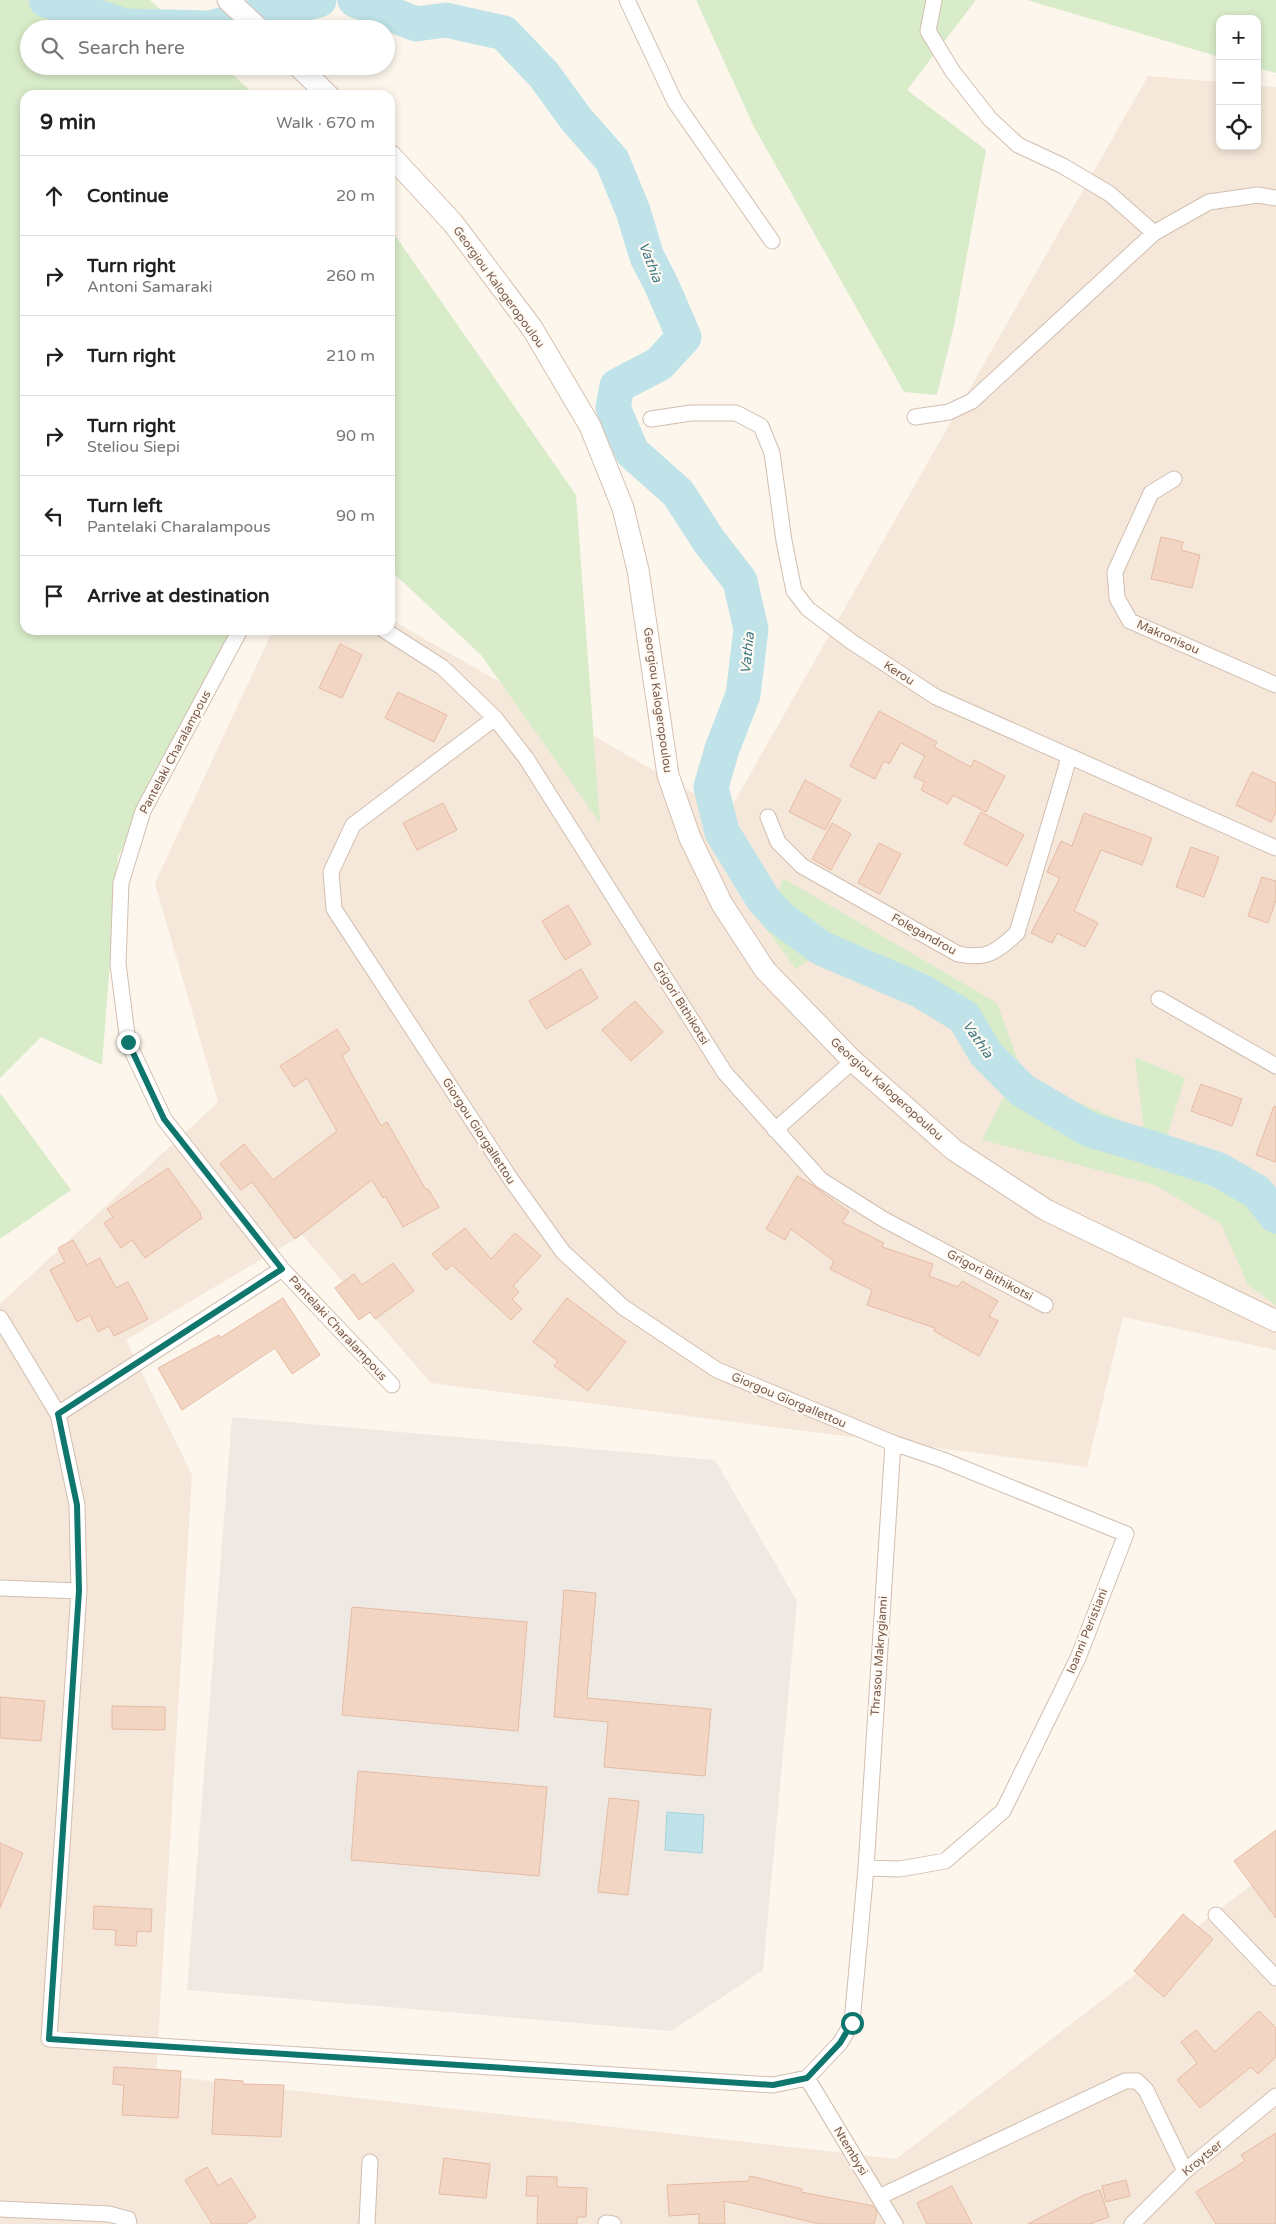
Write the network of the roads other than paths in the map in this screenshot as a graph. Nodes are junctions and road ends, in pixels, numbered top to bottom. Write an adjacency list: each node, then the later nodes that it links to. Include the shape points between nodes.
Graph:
1 (627, 0): 10 (street, via 675,102)
2 (934, 0): 9 (street, via 928,31 953,72 990,119 1018,145 1063,166 1110,194)
3 (232, 4): 4 (street)
4 (250, 20)
5 (307, 75): 6 (street)
6 (323, 90)
7 (395, 160): 22 (street, Georgiou Kalogeropoulou, via 454,224 532,328 590,426 622,508 638,570 668,775 690,838 722,904 765,970)
8 (1276, 198): 9 (street, via 1258,195 1209,202)
9 (1154, 233): 11 (street, via 972,401 949,412)
10 (772, 241)
11 (916, 417)
12 (651, 419): 18 (street, Kerou, via 691,412 736,413 761,426 772,453 794,591 808,609 936,697)
13 (1174, 479): 16 (street, Makronisou, via 1151,493 1115,572 1117,598 1130,621)
14 (237, 635): 25 (street, Pantelaki Charalampous, via 143,811 121,883 118,964 128,1042 164,1119)
15 (392, 635): 17 (street, Grigori Bithikotsi, via 442,666)
16 (1276, 685)
17 (495, 718): 24 (street, Grigori Bithikotsi, via 526,758 725,1073); 31 (street, Giorgou Giorgallettou, via 353,825 331,872 334,909 510,1178 563,1252 622,1307 716,1370)
18 (1069, 758): 19 (street, Folegandrou, via 1018,934 995,952 975,958 958,954 802,866 778,842); 20 (street, Kerou)
19 (768, 817)
20 (1276, 848)
21 (1159, 1000): 23 (street)
22 (853, 1061): 24 (street); 28 (street, Georgiou Kalogeropoulou, via 954,1150 1046,1210)
23 (1276, 1066)
24 (775, 1130): 26 (street, Grigori Bithikotsi, via 821,1180 883,1218)
25 (282, 1269): 29 (street, Pantelaki Charalampous); 30 (street)
26 (1045, 1305)
27 (0, 1318): 30 (street)
28 (1276, 1321)
29 (392, 1385)
30 (58, 1414): 33 (street, via 77,1505)
31 (892, 1443): 34 (street, Thrasou Makrygianni); 34 (street, Ioanni Peristiani, via 943,1460 1126,1534 1078,1658 1003,1811 944,1861 900,1869)
32 (0, 1588): 33 (street)
33 (79, 1591): 37 (street, via 49,2039 773,2085)
34 (866, 1868): 37 (street, Thrasou Makrygianni, via 852,2023 840,2043)
35 (1216, 1915): 36 (street)
36 (1276, 1978)
37 (807, 2078): 41 (street, Ntembysi)
38 (1276, 2096): 40 (street, Kroytser)
39 (370, 2162): 44 (street)
40 (1185, 2171): 41 (street, via 1146,2090 1137,2081 1125,2080); 46 (street, Kroytser)
41 (879, 2197): 45 (street, Ntembysi)
42 (0, 2208): 43 (street, via 109,2214 128,2219)
43 (129, 2224)
44 (367, 2224)
45 (895, 2224)
46 (1132, 2224)

